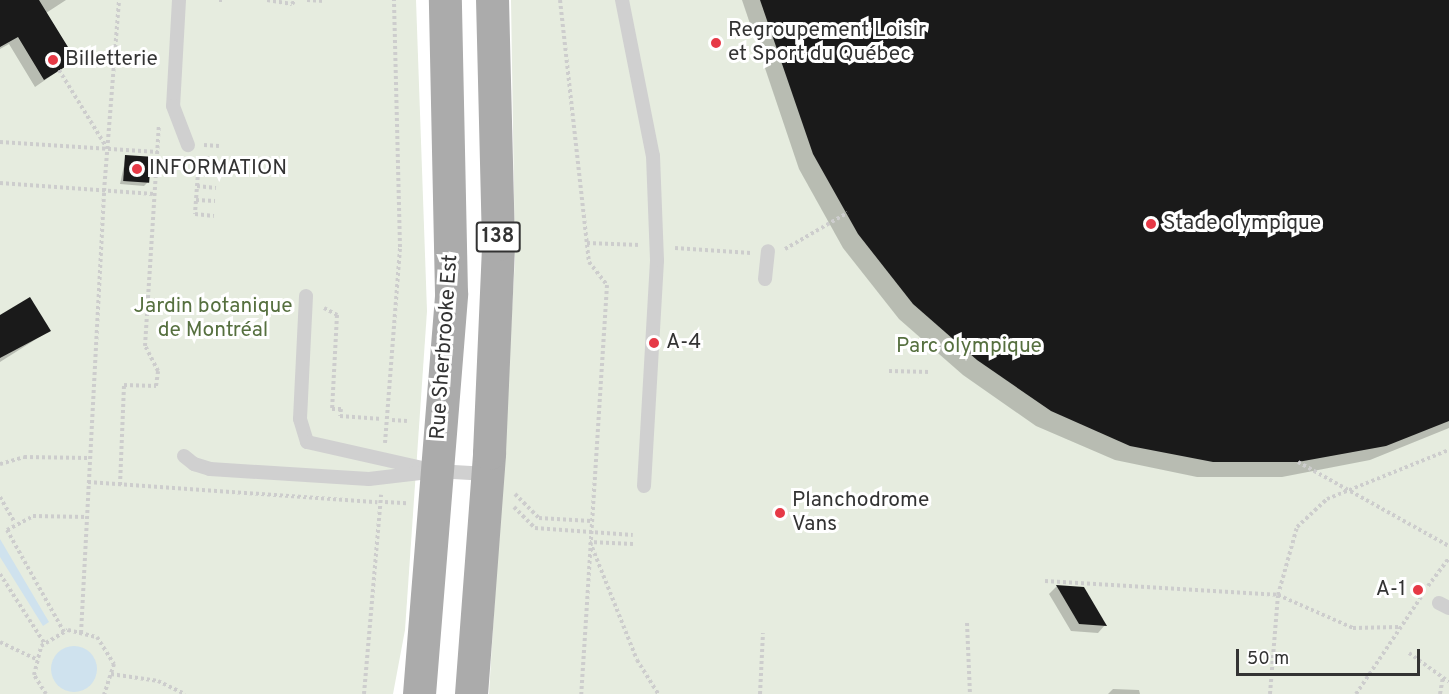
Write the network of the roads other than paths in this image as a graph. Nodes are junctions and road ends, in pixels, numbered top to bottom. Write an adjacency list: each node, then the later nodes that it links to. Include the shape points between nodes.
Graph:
1 (179, 0): 5 (lane, via 173,106)
2 (445, 0): 10 (main road, Rue Sherbrooke Est / 138, via 451,293)
3 (492, 0): 11 (main road, 138)
4 (622, 0): 12 (lane, bridge, via 653,156 657,260)
5 (194, 141)
6 (768, 251): 7 (lane)
7 (765, 279)
8 (306, 296): 10 (lane, via 300,418 307,442)
9 (184, 456): 10 (lane, via 194,464 210,468 369,479)
10 (436, 471): 11 (lane); 13 (main road, Rue Sherbrooke Est / 138)
11 (499, 482): 14 (main road, 138)
12 (644, 486)
13 (419, 694)
14 (471, 694)

